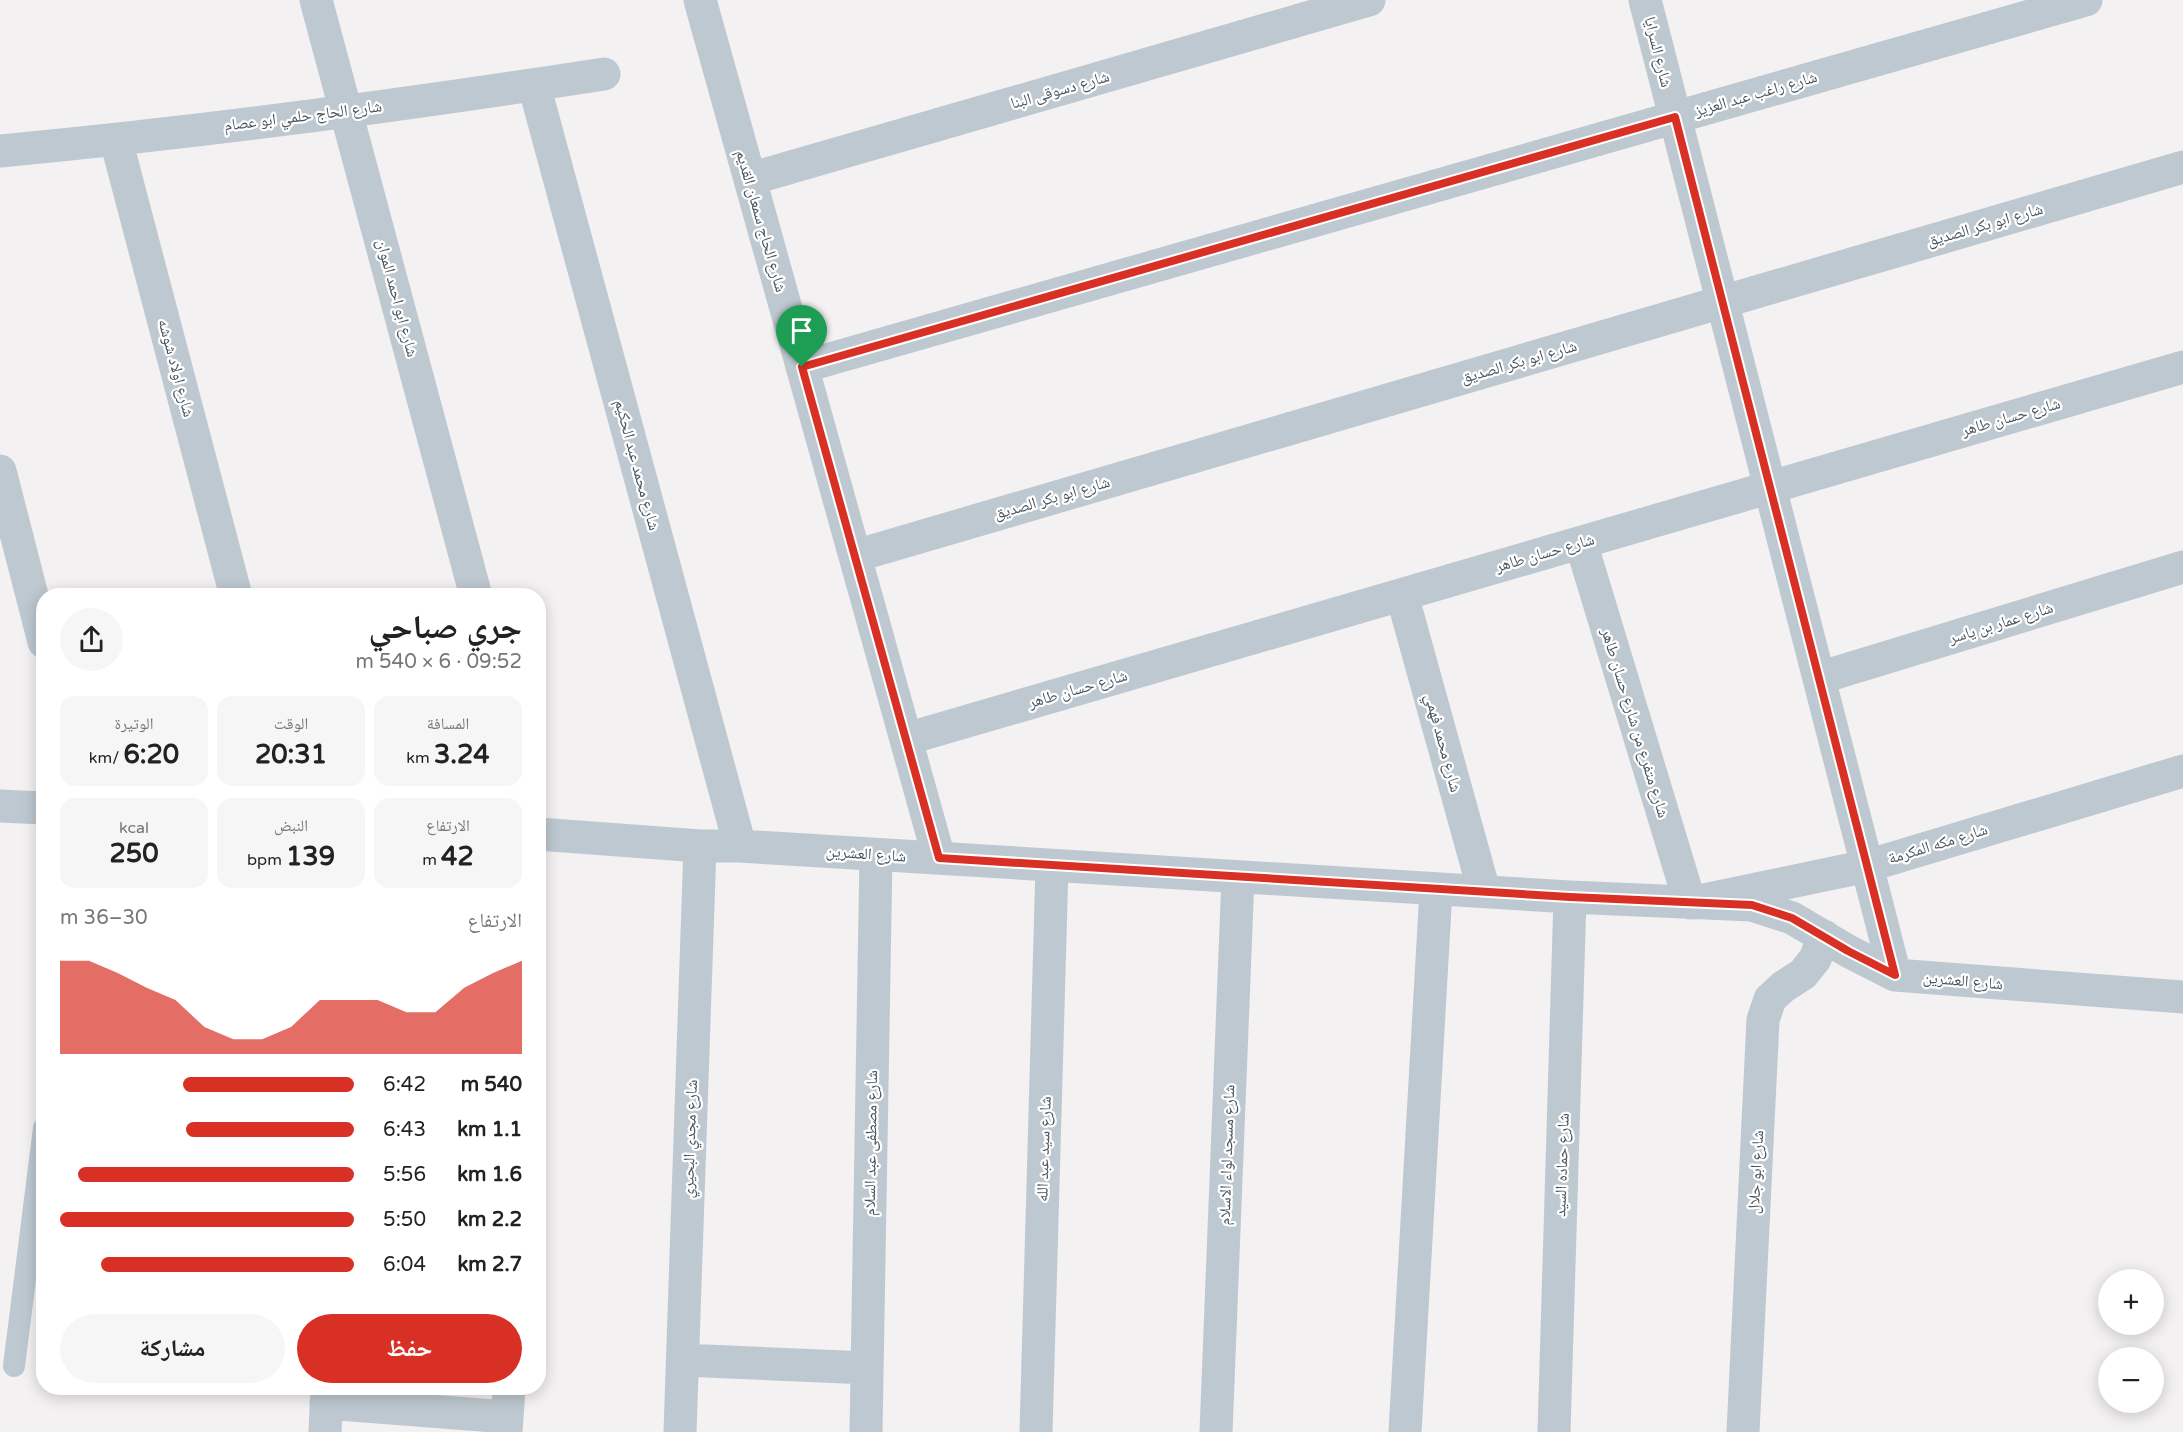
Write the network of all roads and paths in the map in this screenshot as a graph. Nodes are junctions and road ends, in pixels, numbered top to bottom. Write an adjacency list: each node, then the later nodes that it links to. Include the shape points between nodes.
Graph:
1 (316, 0): 8 (street, شارع ابو احمد الموان)
2 (1369, 0): 13 (street, شارع دسوقى البنا)
3 (1645, 0): 9 (street, شارع السرايا)
4 (2086, 0): 9 (street, شارع راغب عبد العزيز)
5 (704, 1): 13 (street, شارع الحاج سمعان القديم)
6 (604, 74): 7 (street, شارع الحاج حلمي ابو عصام)
7 (534, 85): 8 (street, شارع الحاج حلمي ابو عصام); 33 (street, شارع محمد عبد الحكيم)
8 (347, 111): 10 (street, شارع الحاج حلمي ابو عصام); 23 (street, شارع ابو احمد الموان)
9 (1675, 117): 14 (street, شارع السرايا); 15 (street, شارع راغب عبد العزيز)
10 (116, 140): 11 (street, شارع الحاج حلمي ابو عصام); 22 (street, شارع اولاد شوشه)
11 (0, 151)
12 (2183, 166): 14 (street, شارع ابو بكر الصديق)
13 (750, 179): 15 (street, شارع الحاج سمعان القديم)
14 (1723, 302): 18 (street, شارع السرايا); 20 (street, شارع ابو بكر الصديق)
15 (802, 367): 20 (street, شارع الحاج سمعان القديم)
16 (2183, 367): 18 (street, شارع حسان طاهر)
17 (0, 471): 25 (street)
18 (1770, 488): 19 (street, شارع حسان طاهر); 26 (street, شارع السرايا)
19 (1581, 543): 24 (street, شارع حسان طاهر); 42 (street, شارع متفرع من شارع حسان طاهر)
20 (855, 556): 27 (street, شارع الحاج سمعان القديم)
21 (2183, 567): 26 (street, شارع عمار بن ياسر)
22 (235, 588)
23 (474, 588)
24 (1402, 594): 27 (street, شارع حسان طاهر); 40 (street, شارع محمد فهمي)
25 (36, 611)
26 (1819, 678): 37 (street, شارع السرايا)
27 (906, 739): 35 (street, شارع الحاج سمعان القديم)
28 (2183, 771): 37 (street, شارع مكه المكرمة)
29 (1, 807): 30 (street)
30 (36, 808)
31 (546, 839): 32 (street, شارع العشرين)
32 (700, 846): 33 (street, شارع العشرين); 47 (street, شارع مجدي البحيري)
33 (740, 846): 34 (street, شارع العشرين)
34 (876, 855): 35 (street, شارع العشرين); 49 (street, شارع مصطفى عبد السلام)
35 (939, 858): 36 (street, شارع العشرين)
36 (1052, 866): 38 (street, شارع العشرين); 54 (street, شارع سيد عبد الله)
37 (1867, 866): 42 (street, شارع مكه المكرمة); 44 (street, شارع السرايا)
38 (1238, 877): 39 (street, شارع العشرين); 55 (street, شارع مسجد لواء الاسلام)
39 (1436, 890): 40 (street, شارع العشرين); 56 (street)
40 (1484, 891): 41 (street, شارع العشرين)
41 (1570, 897): 42 (street, شارع العشرين); 57 (street, شارع حماده السيد)
42 (1690, 903): 43 (street, شارع العشرين, via 1752,905 1792,918)
43 (1824, 936): 44 (street, شارع العشرين); 58 (street, شارع ابو جلال, via 1815,959 1803,974 1770,999 1763,1020)
44 (1895, 975): 45 (street, شارع العشرين)
45 (2183, 997)
46 (36, 1194): 48 (lane)
47 (683, 1360): 49 (street); 52 (street, شارع مجدي البحيري)
48 (15, 1366)
49 (867, 1368): 53 (street, شارع مصطفى عبد السلام)
50 (326, 1408): 51 (street)
51 (507, 1412)
52 (680, 1432)
53 (866, 1432)
54 (1036, 1432)
55 (1216, 1432)
56 (1405, 1432)
57 (1554, 1432)
58 (1743, 1432)

